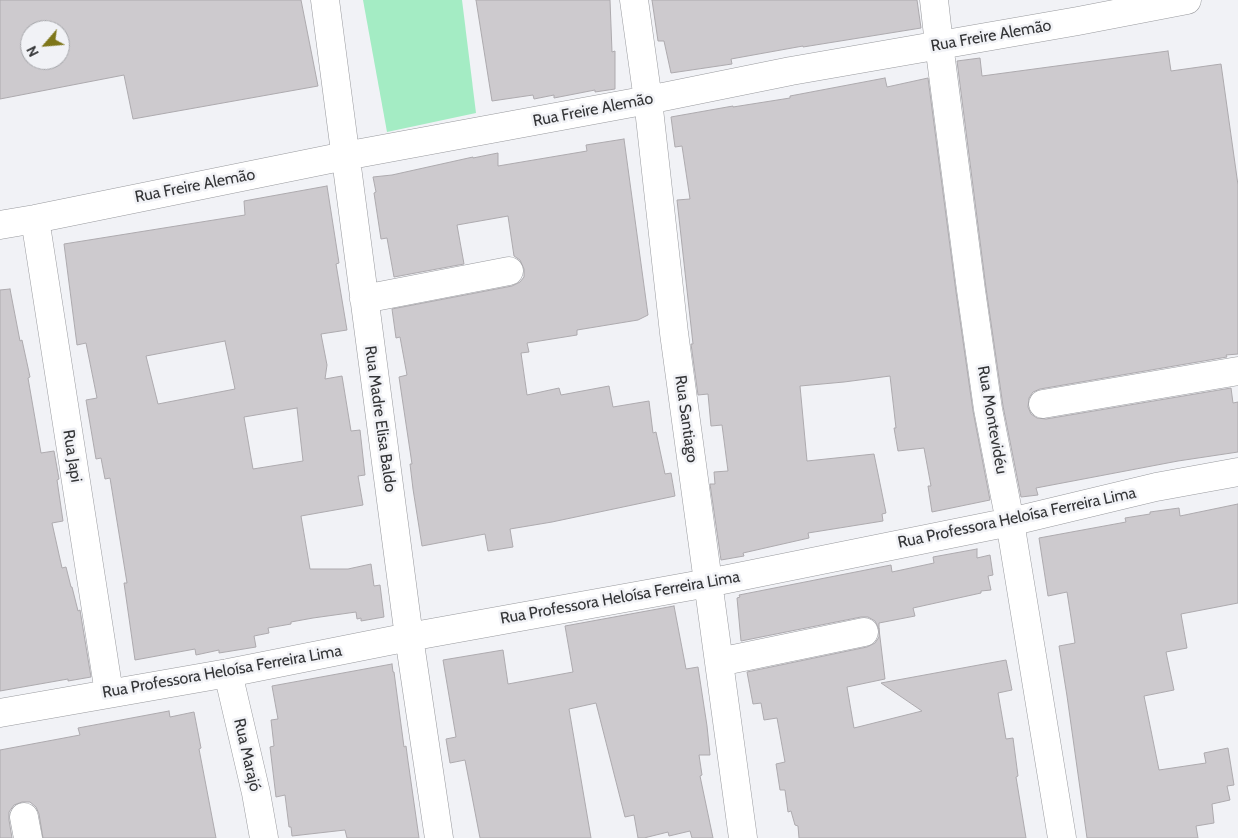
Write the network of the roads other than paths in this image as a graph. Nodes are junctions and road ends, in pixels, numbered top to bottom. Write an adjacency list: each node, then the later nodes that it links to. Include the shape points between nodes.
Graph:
1 (325, 0): 7 (street, Rua Madre Elisa Baldo)
2 (634, 0): 6 (street, Rua Santiago)
3 (934, 0): 5 (street, Rua Montevidéu)
4 (1187, 0): 5 (street, Rua Freire Alemão)
5 (939, 44): 6 (street, Rua Freire Alemão); 15 (street, Rua Montevidéu, via 987,400)
6 (648, 100): 7 (street, Rua Freire Alemão); 16 (street, Rua Santiago, via 674,333)
7 (345, 156): 8 (street, Rua Freire Alemão); 11 (street, Rua Madre Elisa Baldo)
8 (35, 219): 9 (street, Rua Freire Alemão); 21 (street, Rua Japi)
9 (0, 225)
10 (509, 271): 11 (street)
11 (364, 299): 18 (street, Rua Madre Elisa Baldo)
12 (1238, 371): 13 (street)
13 (1043, 404)
14 (1238, 472): 15 (street, Rua Professora Heloísa Ferreira Lima, via 1156,487)
15 (1010, 522): 16 (street, Rua Professora Heloísa Ferreira Lima); 26 (street, Rua Montevidéu)
16 (708, 583): 18 (street, Rua Professora Heloísa Ferreira Lima); 19 (street, Rua Santiago)
17 (864, 632): 19 (street)
18 (409, 637): 20 (street, Rua Professora Heloísa Ferreira Lima); 24 (street, Rua Madre Elisa Baldo)
19 (719, 662): 25 (street, Rua Santiago)
20 (228, 673): 21 (street, Rua Professora Heloísa Ferreira Lima); 23 (street, Rua Marajó)
21 (109, 693): 22 (street, Rua Professora Heloísa Ferreira Lima)
22 (0, 713)
23 (264, 838)
24 (439, 838)
25 (743, 838)
26 (1062, 838)

